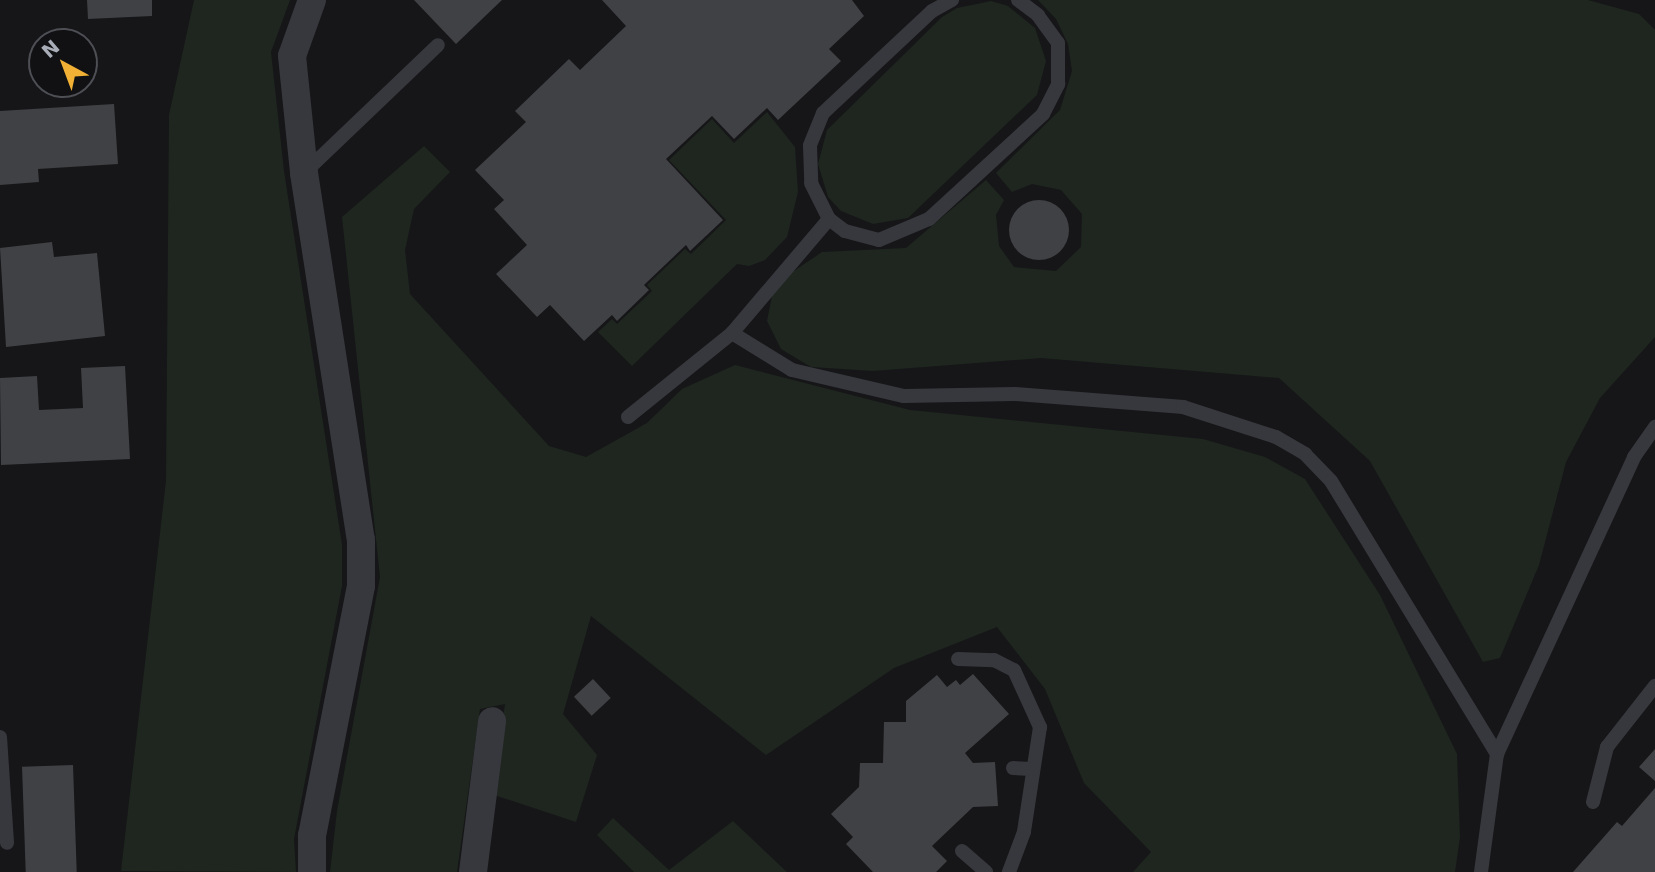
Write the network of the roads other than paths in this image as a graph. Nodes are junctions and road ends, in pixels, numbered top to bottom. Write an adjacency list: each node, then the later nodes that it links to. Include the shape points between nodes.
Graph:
1 (312, 0): 5 (street, via 292,55)
2 (952, 0): 6 (lane, via 932,11 822,113 810,146 811,183)
3 (1018, 0): 6 (lane, via 1038,15 1058,43 1058,84 1042,114 929,219 879,240 845,230)
4 (438, 44): 5 (lane)
5 (304, 173): 20 (street, via 361,540 361,586 312,836)
6 (829, 219): 7 (lane)
7 (732, 333): 8 (lane); 14 (lane, via 792,370 904,397 1015,394 1183,407 1276,437 1305,454 1331,481)
8 (628, 416)
9 (1655, 427): 14 (lane, via 1634,457)
10 (958, 659): 16 (lane, via 994,660 1014,670 1040,727)
11 (1655, 686): 17 (lane, via 1607,747)
12 (492, 722): 21 (street)
13 (0, 737): 18 (lane)
14 (1497, 754): 24 (lane)
15 (1013, 768): 16 (lane)
16 (1032, 769): 23 (lane, via 1024,832)
17 (1593, 802)
18 (7, 843)
19 (962, 851): 22 (lane)
20 (312, 872)
21 (473, 872)
22 (986, 872)
23 (1009, 872)
24 (1481, 872)

